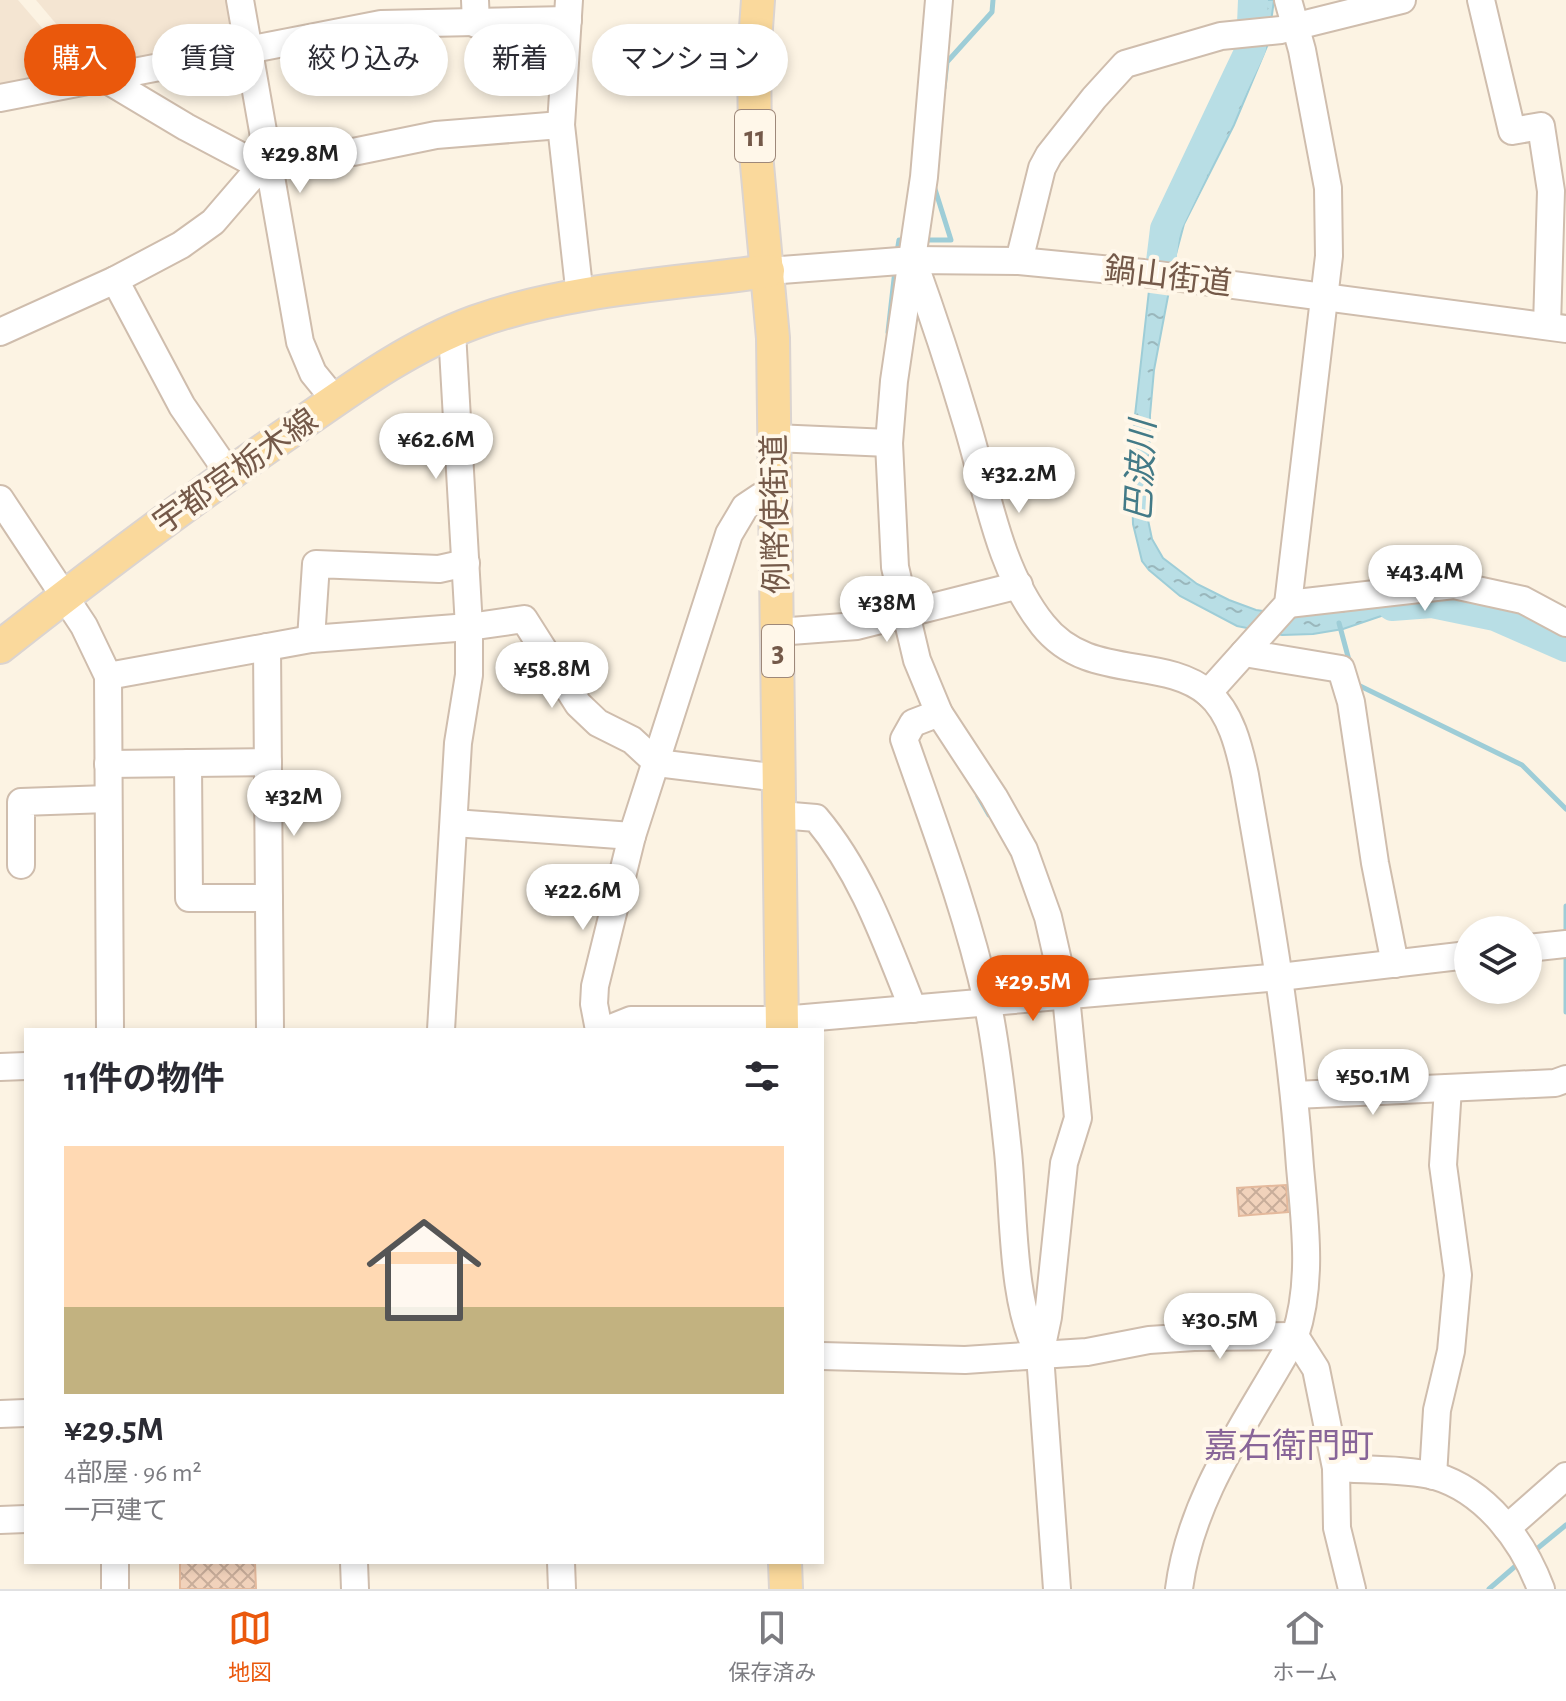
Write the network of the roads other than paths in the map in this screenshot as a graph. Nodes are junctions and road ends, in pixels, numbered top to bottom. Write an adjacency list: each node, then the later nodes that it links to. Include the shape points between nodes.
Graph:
1 (240, 0): 9 (street)
2 (758, 0): 20 (main road, 例幣使街道 / 11, via 755,143)
3 (939, 0): 18 (street)
4 (1288, 0): 10 (street)
5 (1402, 0): 10 (street)
6 (1481, 0): 24 (street, via 1512,131 1541,126 1551,191)
7 (569, 10): 8 (street); 16 (street)
8 (475, 12): 11 (street)
9 (244, 24)
10 (1288, 28): 19 (street, via 1221,36 1125,64 1042,168); 22 (street, via 1328,188)
11 (264, 48)
12 (24, 93): 15 (street)
13 (134, 96): 17 (street, via 254,163)
14 (256, 96): 17 (street)
15 (0, 98)
16 (561, 125): 17 (street, via 436,135); 23 (street)
17 (269, 164): 21 (street, via 213,222); 27 (street, via 300,342 313,373)
18 (913, 260): 19 (street, 鍋山街道); 20 (street, 鍋山街道); 29 (street); 34 (street)
19 (1019, 261): 22 (street, 鍋山街道)
20 (768, 271): 23 (main road, 宇都宮栃木線); 28 (main road, 例幣使街道 / 3)
21 (115, 280): 25 (street); 30 (street, via 182,406)
22 (1324, 296): 24 (street, 鍋山街道); 36 (street)
23 (580, 297): 26 (main road, 宇都宮栃木線, via 527,307)
24 (1557, 327)
25 (0, 332)
26 (452, 332): 27 (main road, 宇都宮栃木線, via 418,347); 33 (street)
27 (335, 400): 30 (main road, 宇都宮栃木線)
28 (774, 438): 29 (street); 31 (main road, 例幣使街道 / 3)
29 (889, 443): 37 (street, via 895,567)
30 (229, 474): 35 (main road, 宇都宮栃木線)
31 (774, 493): 40 (main road, 例幣使街道 / 3); 50 (street, via 745,507 729,534)
32 (0, 499): 35 (street)
33 (466, 563): 39 (street); 41 (street, via 439,569 316,564)
34 (1019, 585): 37 (street); 46 (street, via 1042,625 1077,653 1182,679)
35 (65, 596): 43 (main road, 宇都宮栃木線); 45 (street)
36 (1286, 606): 38 (street, via 1454,585 1523,600); 42 (street)
37 (905, 614): 40 (street, via 857,626); 47 (street)
38 (1566, 623)
39 (469, 627): 41 (street); 50 (street, via 524,619 578,704); 55 (street)
40 (777, 632): 52 (main road, 例幣使街道 / 3)
41 (311, 639): 44 (street)
42 (1251, 645): 46 (street); 62 (street, via 1341,669)
43 (0, 647)
44 (267, 647): 45 (street); 48 (street)
45 (108, 676): 51 (street)
46 (1208, 693): 63 (street, via 1238,742)
47 (939, 713): 64 (street, via 1024,850 1048,917); 65 (street, via 913,723 904,739 962,908)
48 (268, 762): 49 (street); 58 (street)
49 (188, 763): 51 (street); 58 (street, via 189,898)
50 (657, 763): 52 (street); 56 (street)
51 (108, 764): 53 (street)
52 (780, 778): 54 (main road, 例幣使街道 / 3)
53 (108, 799): 57 (street, via 21,802); 68 (street)
54 (780, 815): 66 (street, via 816,818 834,839 867,894); 67 (main road, 例幣使街道 / 3)
55 (454, 823): 56 (street); 70 (street)
56 (632, 836): 71 (street, via 595,986)
57 (21, 865)
58 (269, 898): 69 (street)
59 (1566, 944): 60 (street)
60 (1542, 947)
61 (1454, 957): 62 (street)
62 (1395, 964): 63 (street)
63 (1280, 977): 64 (street); 77 (street)
64 (1066, 996): 65 (street); 79 (street, via 1078,1118 1064,1163)
65 (987, 1002): 66 (street); 79 (street, via 1008,1150 1018,1276 1032,1342)
66 (913, 1009): 67 (street)
67 (782, 1025): 72 (street, via 631,1020)
68 (110, 1028)
69 (270, 1028)
70 (441, 1028)
71 (599, 1028)
72 (611, 1028)
73 (24, 1066): 74 (street)
74 (0, 1067)
75 (1566, 1079): 76 (street)
76 (1448, 1088): 77 (street); 84 (street, via 1443,1165 1458,1275 1451,1351 1437,1410)
77 (1295, 1095): 78 (street, via 1307,1282)
78 (1295, 1336): 79 (street, via 1149,1340); 83 (street, via 1316,1369); 98 (street, via 1212,1479 1193,1524)
79 (1040, 1355): 80 (street, via 965,1360); 97 (street)
80 (824, 1356)
81 (24, 1413): 82 (street)
82 (0, 1414)
83 (1336, 1468): 84 (street); 99 (street, via 1337,1528)
84 (1433, 1476): 88 (street, via 1463,1489)
85 (1566, 1476): 88 (street)
86 (24, 1519): 87 (street)
87 (0, 1520)
88 (1507, 1528): 100 (street, via 1531,1561)
89 (115, 1564): 93 (street)
90 (354, 1564): 94 (street)
91 (561, 1564): 95 (street)
92 (785, 1564): 96 (main road)
93 (115, 1589)
94 (355, 1589)
95 (562, 1589)
96 (786, 1589)
97 (1057, 1589)
98 (1179, 1589)
99 (1352, 1589)
100 (1541, 1589)

